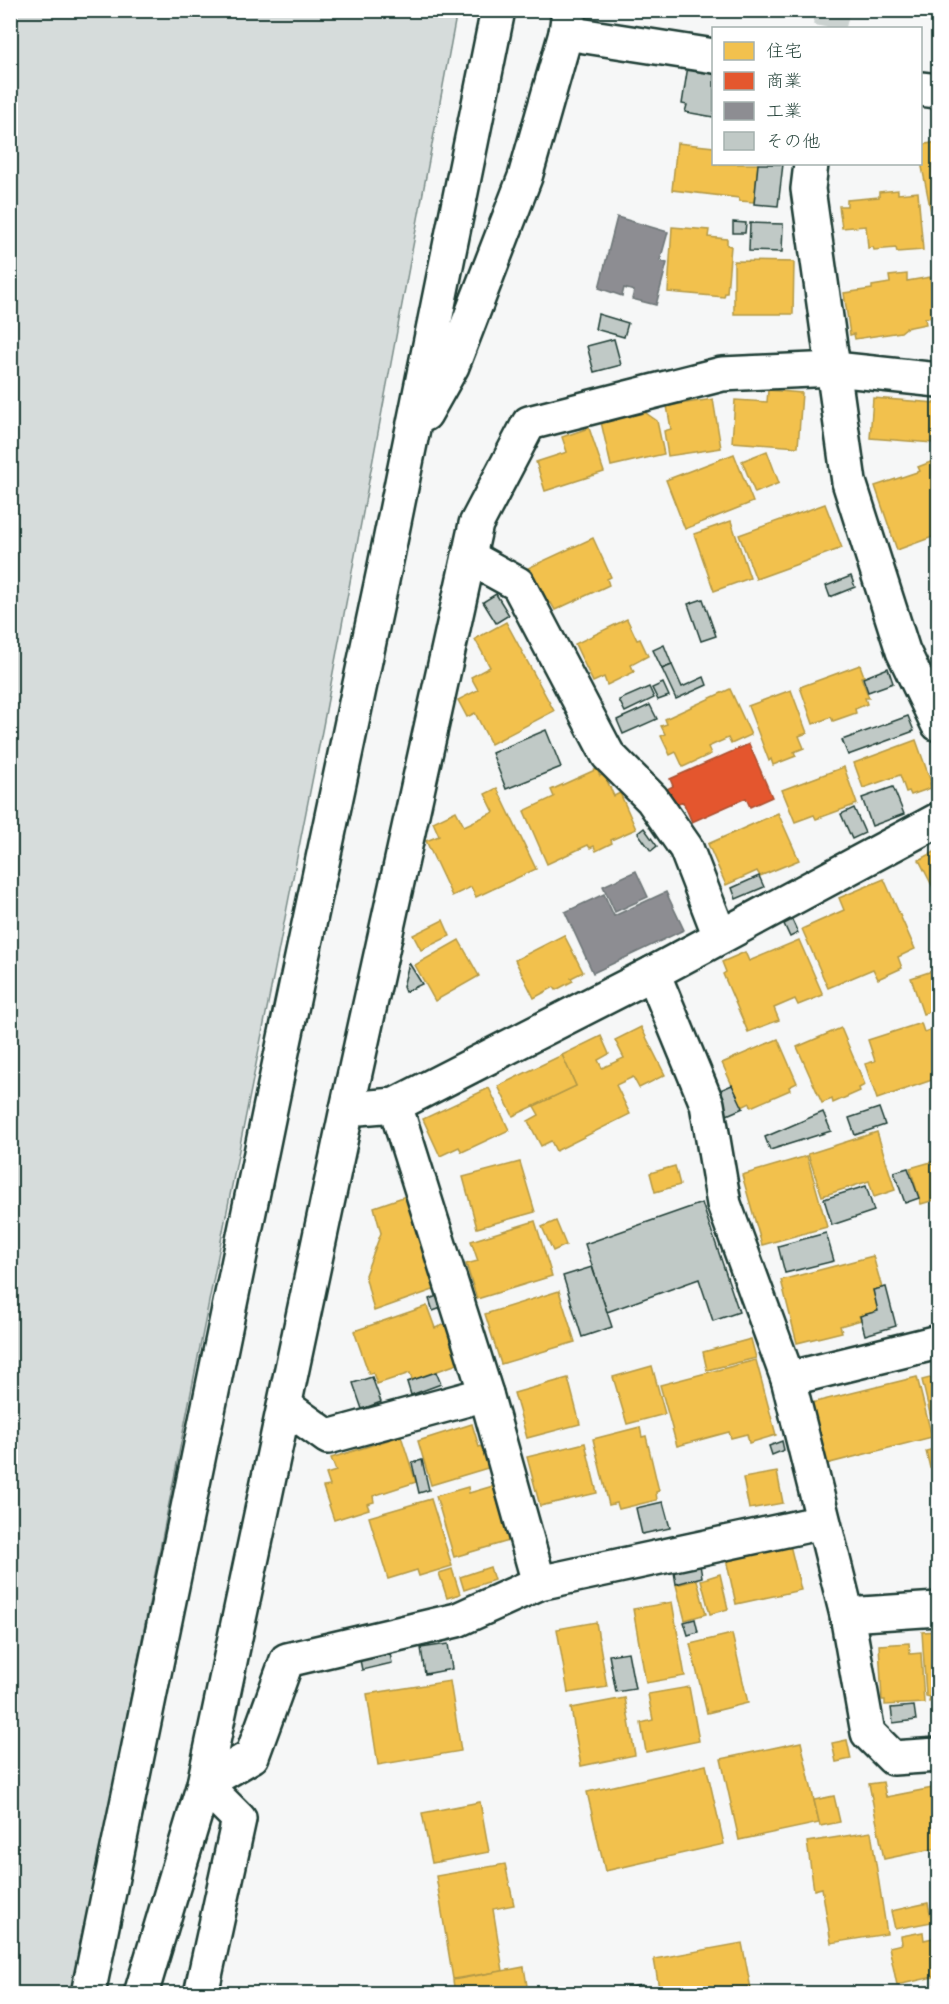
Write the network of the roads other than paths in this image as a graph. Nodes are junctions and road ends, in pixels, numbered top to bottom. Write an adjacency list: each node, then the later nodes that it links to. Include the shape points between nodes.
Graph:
1 (498, 10): 9 (street)
2 (567, 22): 3 (street); 9 (street, via 521,188 452,366)
3 (712, 56)
4 (922, 88): 5 (street)
5 (939, 92)
6 (811, 165): 7 (street, via 808,189)
7 (835, 369): 8 (street); 10 (street, via 722,374 529,423 476,524); 11 (street, via 849,482 903,651)
8 (939, 380)
9 (410, 439): 27 (street)
10 (469, 557): 13 (street, via 518,584 608,755 652,799 686,848); 16 (street)
11 (939, 724)
12 (939, 820): 13 (street)
13 (720, 936): 14 (street)
14 (652, 972): 15 (street); 18 (street, via 708,1104 724,1204)
15 (395, 1105): 16 (street); 19 (street)
16 (347, 1110): 20 (street)
17 (939, 1342): 18 (street)
18 (788, 1379): 21 (street)
19 (486, 1394): 20 (street, via 328,1437); 22 (street)
20 (285, 1406): 26 (street)
21 (823, 1522): 22 (street); 24 (street)
22 (539, 1583): 26 (street, via 457,1620 287,1660 252,1756)
23 (939, 1609): 24 (street)
24 (846, 1615): 25 (street, via 868,1733 893,1758)
25 (939, 1755)
26 (204, 1784): 28 (street); 29 (street, via 239,1819)
27 (88, 1994)
28 (141, 1994)
29 (201, 1994)

